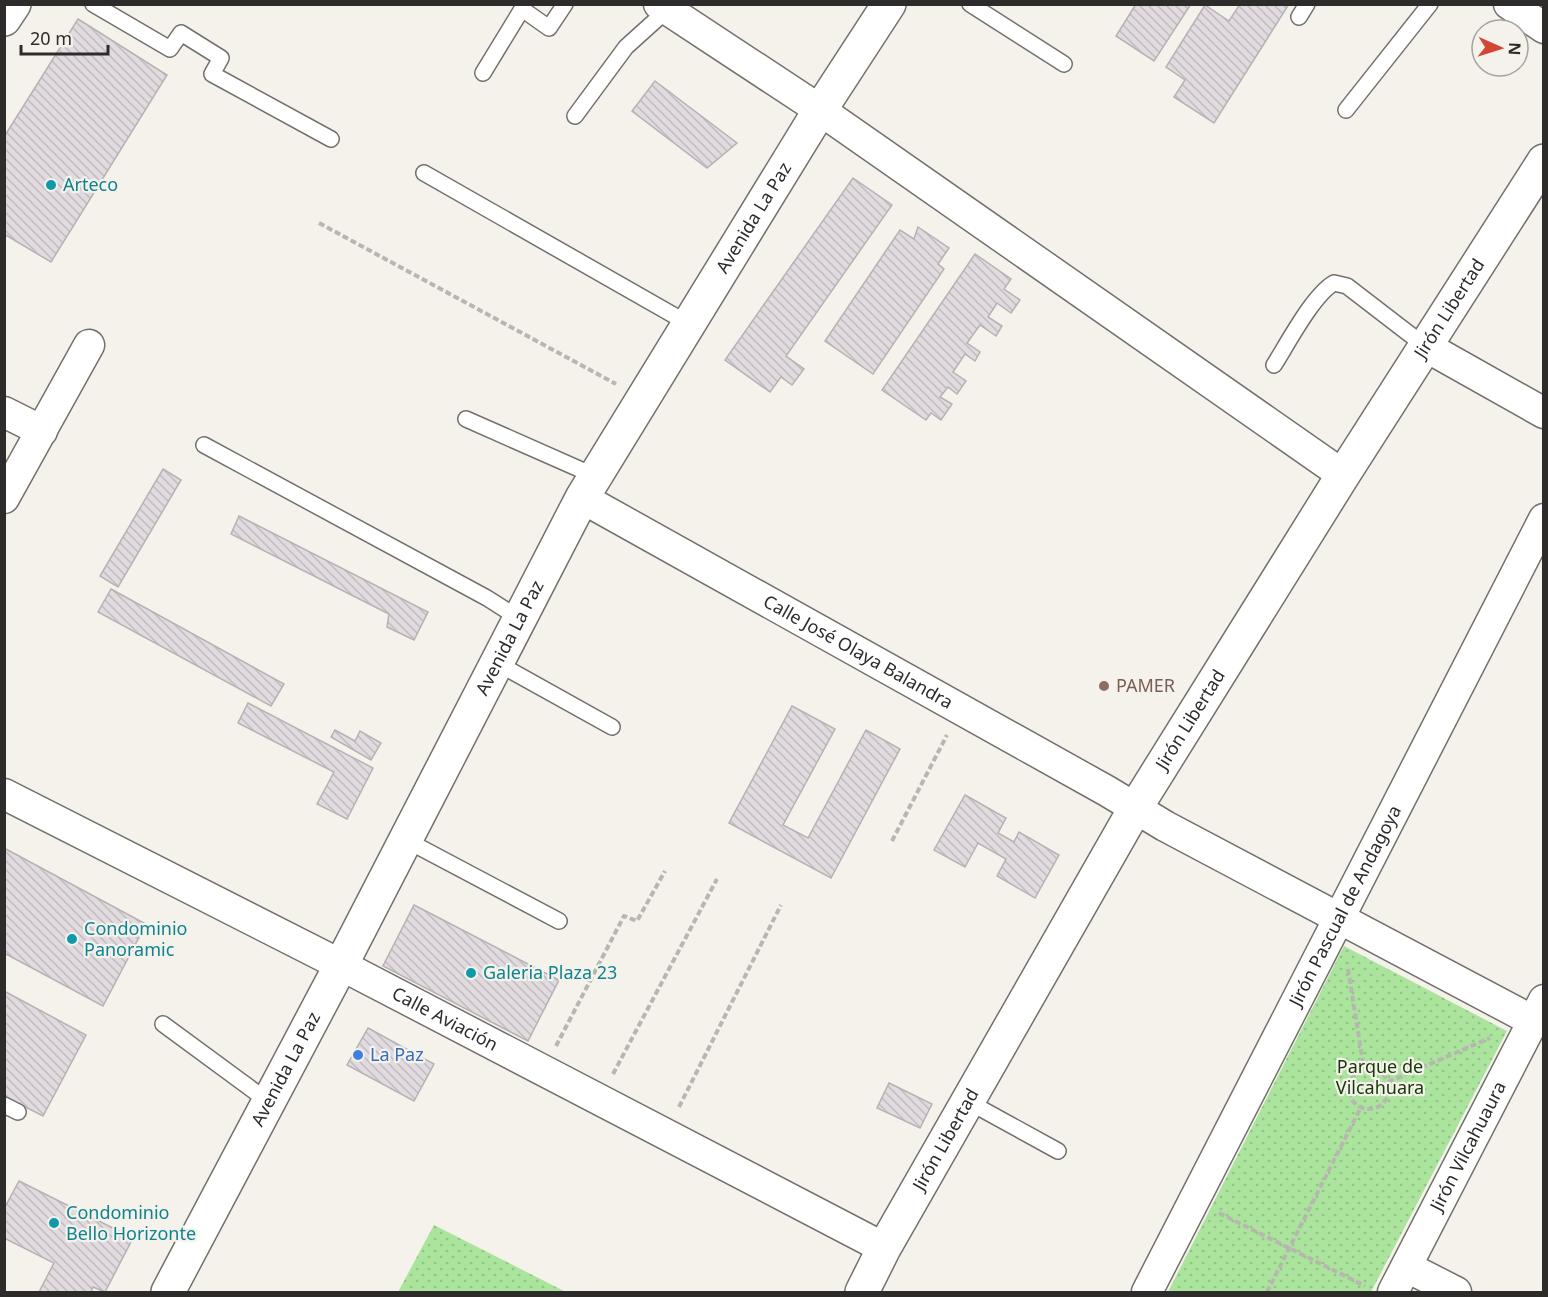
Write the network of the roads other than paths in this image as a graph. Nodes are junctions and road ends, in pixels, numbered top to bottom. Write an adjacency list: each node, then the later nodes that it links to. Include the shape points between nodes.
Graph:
1 (14, 4): 9 (main road)
2 (93, 4): 16 (lane, via 170,49 181,33 221,58 212,74)
3 (565, 4): 12 (lane, via 549,28 522,9)
4 (889, 4): 13 (main road, Avenida La Paz)
5 (970, 4): 11 (lane)
6 (1430, 4): 14 (lane)
7 (1509, 4): 10 (street)
8 (663, 7): 13 (street); 15 (lane, via 626,47)
9 (4, 19)
10 (1544, 27)
11 (1064, 64)
12 (483, 73)
13 (820, 110): 19 (main road, Avenida La Paz); 28 (street)
14 (1346, 110)
15 (575, 116)
16 (331, 139)
17 (1544, 161): 21 (main road, Jirón Libertad)
18 (424, 173): 19 (lane)
19 (689, 324): 29 (main road, Avenida La Paz)
20 (88, 345): 26 (street)
21 (1425, 346): 22 (lane, via 1347,286 1334,283 1317,298); 24 (street); 28 (main road, Jirón Libertad)
22 (1274, 365)
23 (4, 412): 26 (street)
24 (1544, 413)
25 (466, 418): 29 (lane)
26 (42, 431): 30 (street)
27 (204, 445): 32 (lane)
28 (1343, 475): 36 (main road, Jirón Libertad)
29 (589, 487): 32 (main road, Avenida La Paz); 36 (street, Calle José Olaya Balandra, via 961,709)
30 (4, 498)
31 (1544, 519): 38 (street, Jirón Pascual de Andagoya)
32 (520, 619): 33 (main road, Avenida La Paz)
33 (497, 663): 34 (lane); 37 (main road, Avenida La Paz)
34 (612, 727)
35 (4, 794): 40 (street, Calle Aviación)
36 (1136, 807): 38 (street, Calle José Olaya Balandra); 43 (main road, Jirón Libertad)
37 (406, 840): 39 (lane); 40 (main road, Avenida La Paz)
38 (1339, 919): 41 (street, Calle José Olaya Balandra); 51 (street, Jirón Pascual de Andagoya)
39 (559, 921)
40 (341, 965): 44 (main road, Avenida La Paz); 46 (street, Calle Aviación)
41 (1535, 1017): 47 (street, Jirón Vilcahuaura)
42 (163, 1024): 44 (lane)
43 (967, 1101): 45 (lane); 46 (main road, Jirón Libertad)
44 (268, 1102): 49 (main road, Avenida La Paz)
45 (1058, 1151)
46 (884, 1248): 50 (main road, Jirón Libertad)
47 (1407, 1267): 48 (street, Jirón Vilcahuaura); 52 (street)
48 (1383, 1291)
49 (168, 1293)
50 (862, 1293)
51 (1147, 1293)
52 (1456, 1293)

